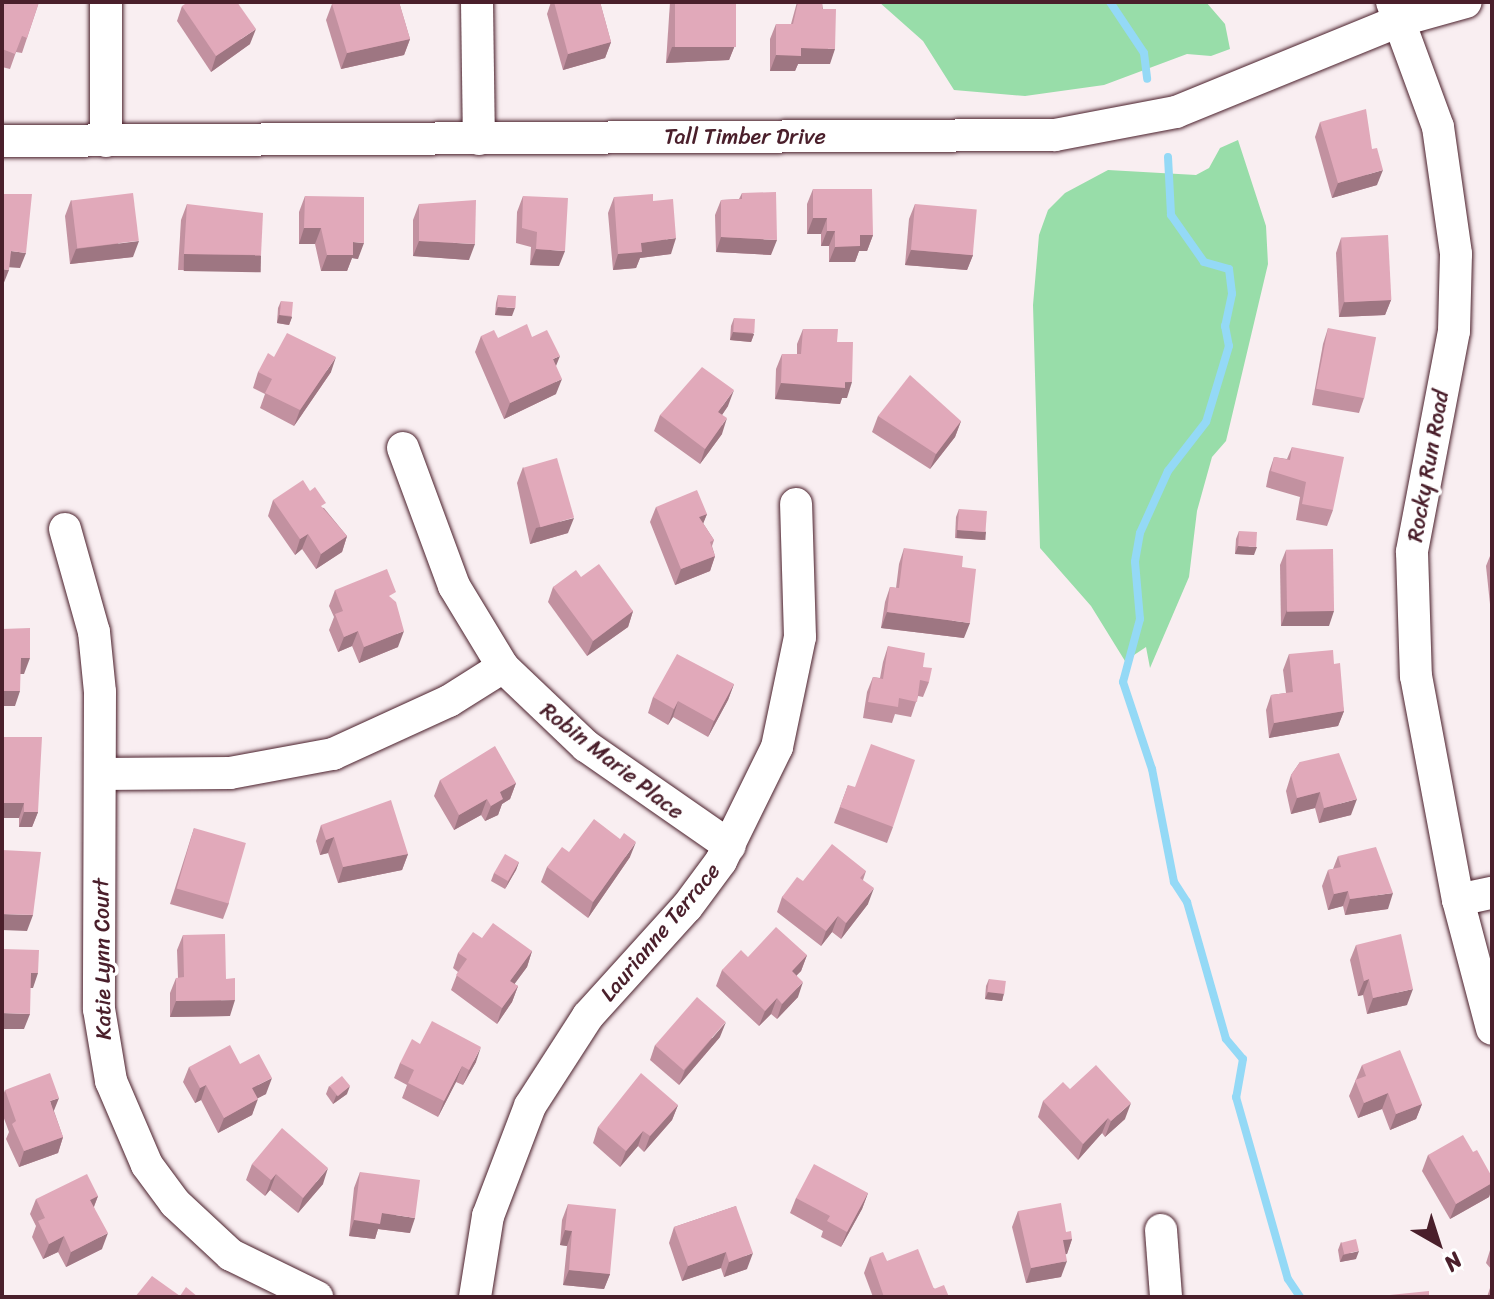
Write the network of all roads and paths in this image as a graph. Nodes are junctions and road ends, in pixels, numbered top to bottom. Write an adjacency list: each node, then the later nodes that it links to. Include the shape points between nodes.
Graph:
1 (106, 2): 7 (street)
2 (477, 2): 5 (street)
3 (1466, 2): 4 (street, Tall Timber Drive)
4 (1396, 11): 5 (street, Tall Timber Drive, via 1223,97 1101,129 1055,135); 15 (street, Rocky Run Road, via 1438,127 1456,254 1454,331 1420,491 1411,614 1416,676)
5 (479, 139): 7 (street, Tall Timber Drive)
6 (2, 141): 7 (street, Tall Timber Drive)
7 (106, 141)
8 (403, 448): 11 (street, Robin Marie Place, via 454,586)
9 (796, 504): 13 (street, Laurianne Terrace, via 801,607 791,702 755,800)
10 (65, 529): 12 (street, Katie Lynn Court, via 94,632)
11 (503, 667): 12 (street, via 449,701 333,754 230,773); 13 (street, Robin Marie Place, via 586,746)
12 (100, 774): 18 (street, Katie Lynn Court, via 99,1009 111,1081 126,1125 165,1191 208,1237 243,1262)
13 (730, 846): 19 (street, Laurianne Terrace, via 687,907 588,1016 553,1064 506,1160 488,1216)
14 (1492, 893): 15 (street)
15 (1458, 900): 16 (street, Rocky Run Road)
16 (1492, 1029)
17 (1161, 1230): 20 (street)
18 (317, 1297)
19 (475, 1297)
20 (1166, 1297)

